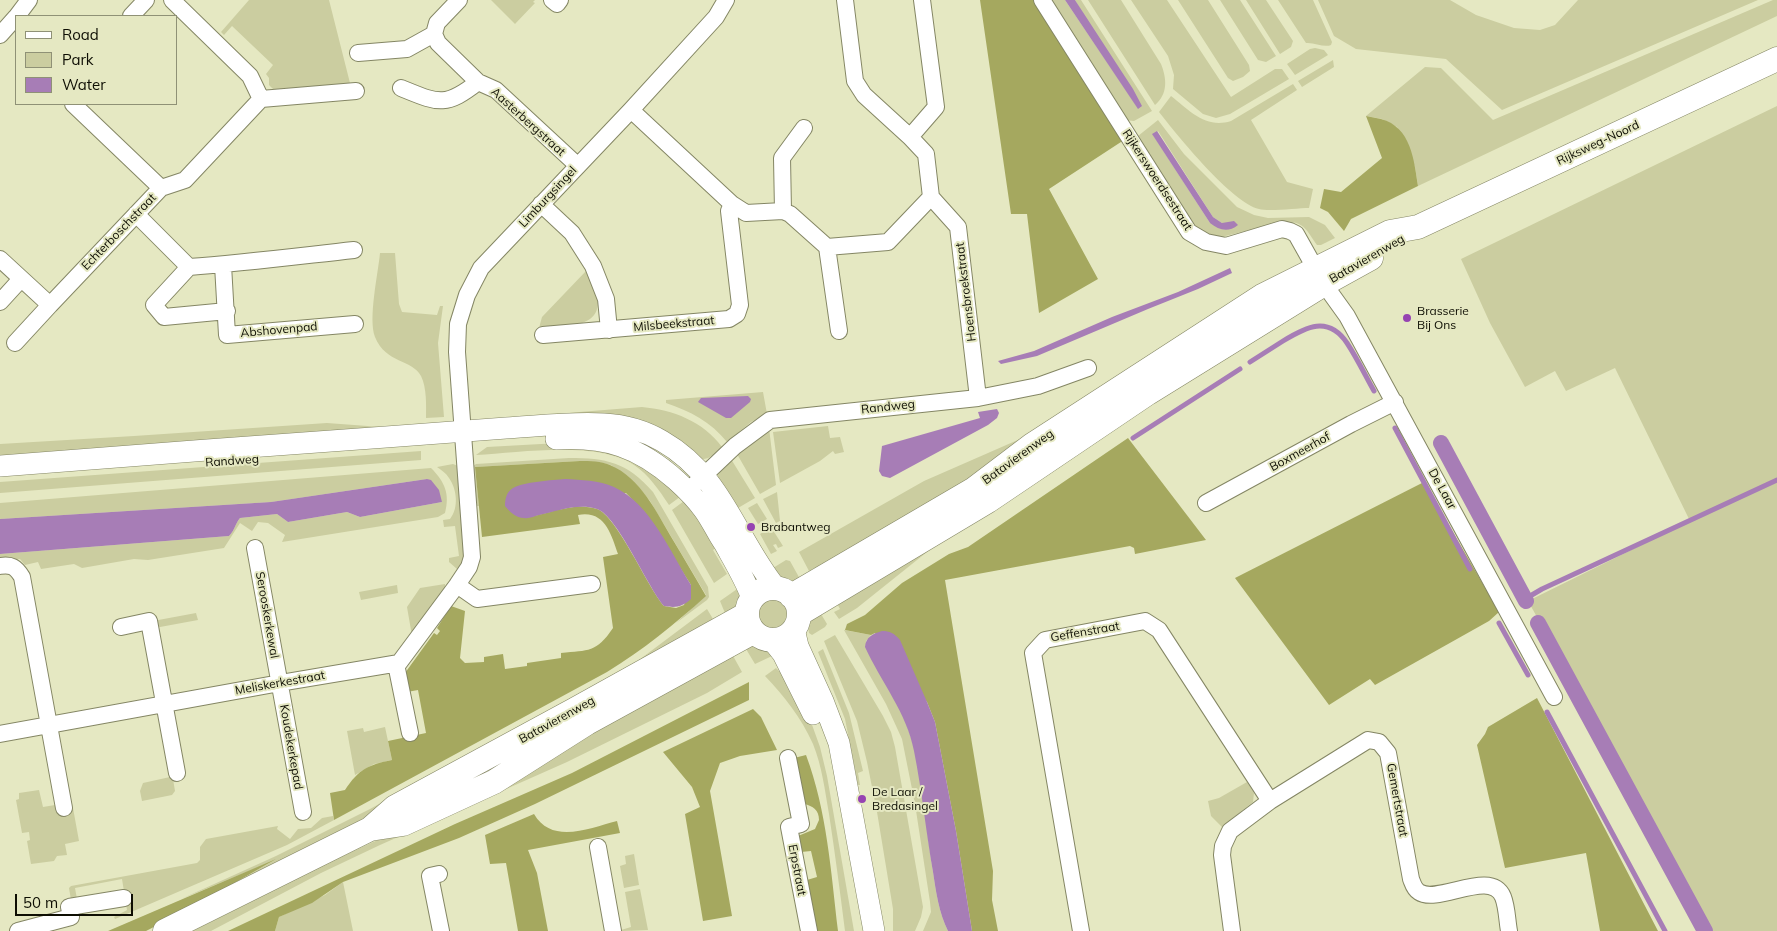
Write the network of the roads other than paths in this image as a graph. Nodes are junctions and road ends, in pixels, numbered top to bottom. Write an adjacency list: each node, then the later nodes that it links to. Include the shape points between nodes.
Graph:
1 (29, 0): 11 (street)
2 (146, 0): 12 (street)
3 (172, 0): 21 (street, via 250,76)
4 (459, 0): 14 (street, via 437,23)
5 (552, 0): 6 (street, via 557,4)
6 (560, 0)
7 (726, 0): 23 (street, Limburgsingel, via 716,17)
8 (845, 0): 25 (street, via 855,81 864,95)
9 (922, 0): 25 (street, via 936,107)
10 (1042, 0): 39 (street, Rijkerswoerdsestraat, via 1189,232 1206,242 1226,246 1282,229 1290,231 1296,234)
11 (18, 15)
12 (132, 15)
13 (15, 19): 15 (street)
14 (434, 34): 16 (street, via 407,49); 18 (street, Aasterbergstraat, via 438,43)
15 (0, 35)
16 (358, 53)
17 (1777, 59): 33 (main road, Rijksweg-Noord)
18 (478, 82): 19 (street, Aasterbergstraat, via 460,96 445,101 431,100); 26 (street, Aasterbergstraat, via 496,90)
19 (401, 88)
20 (356, 91): 21 (street)
21 (261, 99): 27 (street, Echterboschstraat, via 185,180)
22 (75, 105): 27 (street)
23 (631, 110): 26 (street, Limburgsingel); 30 (street)
24 (804, 128): 31 (street, via 782,158)
25 (910, 137): 28 (street, via 926,154)
26 (577, 165): 29 (street, Limburgsingel)
27 (161, 188): 32 (street, Echterboschstraat)
28 (931, 197): 34 (street, via 888,242); 50 (street, Hoensbroekstraat, via 958,227)
29 (541, 204): 45 (street, via 572,233 593,266 606,299); 52 (street, Limburgsingel, via 481,268 467,295 458,324 457,352)
30 (732, 204): 31 (street, via 746,213); 45 (street, Milsbeekstraat, via 728,212 740,305 737,314 729,319)
31 (783, 211): 34 (street)
32 (136, 214): 38 (street); 42 (street, Echterboschstraat)
33 (1418, 226): 39 (main road, Batavierenweg, via 1390,232)
34 (827, 247): 46 (street)
35 (354, 250): 37 (street)
36 (0, 259): 40 (street)
37 (223, 265): 38 (street); 43 (street, Abshovenpad)
38 (189, 267): 43 (street, via 154,305 164,317)
39 (1320, 276): 51 (street, De Laar, via 1347,316); 62 (main road, Batavierenweg, via 1262,296 1032,445 974,489)
40 (21, 279): 41 (street); 42 (street)
41 (0, 302)
42 (50, 305): 48 (street, Echterboschstraat)
43 (227, 311): 44 (street, Abshovenpad, via 227,335)
44 (355, 324)
45 (609, 330): 47 (street, Milsbeekstraat)
46 (839, 331)
47 (543, 335)
48 (14, 343)
49 (1088, 368): 50 (street, Randweg, via 1038,386)
50 (978, 398): 54 (street, Randweg, via 770,420 734,446)
51 (1395, 402): 57 (street, Boxmeerhof); 67 (street, De Laar)
52 (464, 438): 53 (street, Randweg); 54 (street, Randweg, via 577,423 607,424 637,430 661,440 685,456); 55 (street, Randweg); 56 (street, Randweg, via 577,437 606,441 629,448 659,465); 61 (street, via 472,557)
53 (0, 466)
54 (704, 475): 56 (street, Randweg); 62 (street, Randweg, via 762,570)
55 (0, 478)
56 (688, 491): 63 (street, Randweg, via 705,511 745,580)
57 (1206, 503)
58 (255, 548): 66 (street, Serooskerkewal)
59 (0, 566): 69 (street, via 11,566 22,577)
60 (592, 584): 61 (street, via 477,599)
61 (457, 585): 65 (street)
62 (790, 607): 63 (main road, via 788,635 780,639); 63 (main road, via 767,588 759,592); 86 (street, via 798,646 839,743)
63 (756, 621): 81 (main road, Batavierenweg, via 494,782 403,824 370,829); 85 (street, via 783,654 821,734 832,772)
64 (121, 627): 68 (street, via 149,621)
65 (396, 664): 66 (street, Meliskerkestraat); 70 (street)
66 (280, 683): 68 (street, Meliskerkestraat); 76 (street, Koudekerkepad)
67 (1554, 697)
68 (164, 704): 69 (street, Meliskerkestraat); 73 (street)
69 (48, 725): 71 (street, Meliskerkestraat); 75 (street)
70 (410, 733)
71 (0, 734)
72 (788, 758): 84 (street, Erpstraat, via 801,824 789,827)
73 (177, 774)
74 (1270, 801): 87 (street, Geffenstraat, via 1153,625 1145,621 1045,640 1032,653); 88 (street, Gemertstraat, via 1230,831 1223,846); 89 (street, Gemertstraat, via 1368,740 1378,742 1388,753 1413,886 1418,892 1430,895 1484,885 1495,888 1502,897)
75 (64, 808)
76 (303, 812)
77 (598, 847): 83 (street)
78 (439, 874): 82 (street, via 430,876)
79 (124, 898): 80 (street, via 69,907 71,917)
80 (18, 931)
81 (165, 931)
82 (441, 931)
83 (613, 931)
84 (809, 931)
85 (860, 931)
86 (874, 931)
87 (1081, 931)
88 (1232, 931)
89 (1509, 931)

